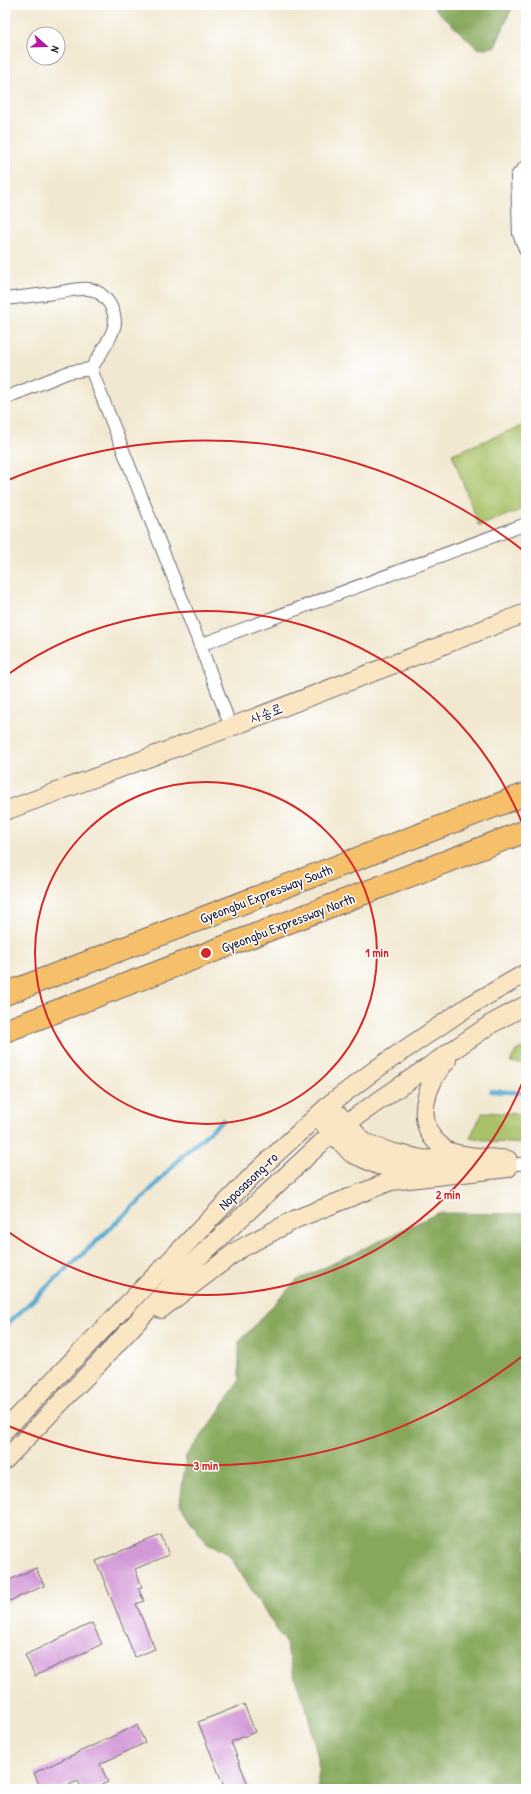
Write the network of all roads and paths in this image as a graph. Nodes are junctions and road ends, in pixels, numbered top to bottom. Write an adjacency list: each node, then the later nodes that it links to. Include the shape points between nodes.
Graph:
1 (526, 166): 2 (street, via 517,176 519,234)
2 (526, 251)
3 (5, 299): 4 (street, via 78,288 89,288 103,294 112,308 115,323)
4 (91, 369): 5 (street, via 69,372); 8 (street)
5 (5, 398)
6 (526, 524): 8 (street)
7 (526, 613): 9 (main road, 사송로)
8 (200, 645): 9 (street)
9 (231, 726): 11 (main road, 사송로)
10 (526, 794): 14 (highway, Gyeongbu Expressway South)
11 (5, 811)
12 (526, 831): 16 (highway, Gyeongbu Expressway North)
13 (526, 973): 18 (main road, Noposasong-ro, via 469,1006 379,1067)
14 (5, 994)
15 (526, 1005): 17 (main road, Noposasong-ro)
16 (5, 1031)
17 (479, 1032): 20 (main road, Noposasong-ro); 21 (main road, via 438,1070 424,1114 426,1126 432,1140 449,1152)
18 (330, 1104): 19 (main road, Noposasong-ro); 20 (main road)
19 (317, 1116): 20 (main road); 23 (main road, Noposasong-ro, via 253,1175)
20 (338, 1128): 21 (main road, via 351,1153 378,1165 411,1172); 22 (main road, Noposasong-ro, via 188,1268)
21 (515, 1164): 22 (main road, via 391,1180 296,1219 238,1250)
22 (122, 1338): 24 (main road, Noposasong-ro)
23 (5, 1430)
24 (5, 1460)

